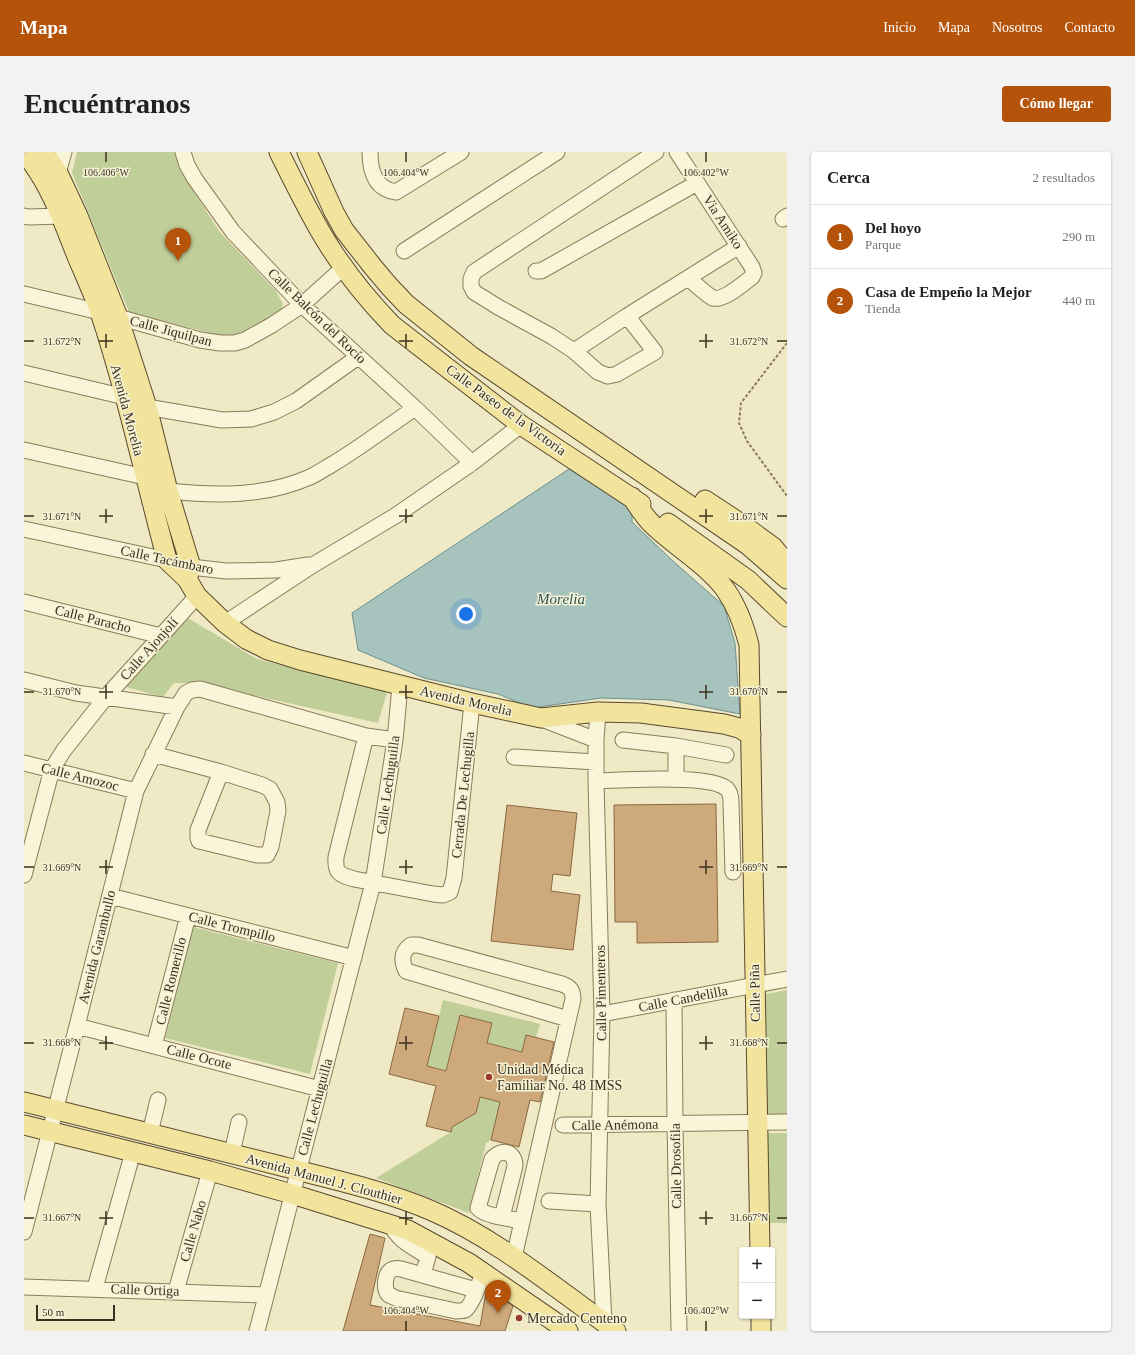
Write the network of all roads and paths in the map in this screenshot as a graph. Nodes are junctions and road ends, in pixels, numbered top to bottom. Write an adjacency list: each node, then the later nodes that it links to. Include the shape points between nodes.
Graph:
1 (24, 152): 16 (main road, Avenida Morelia, via 46,183)
2 (44, 152): 13 (main road, Avenida Morelia)
3 (64, 152): 13 (street)
4 (183, 152): 23 (street, Calle Balcón del Rocío, via 195,180 233,232)
5 (279, 152): 19 (main road, Calle Paseo de la Victoria, via 306,206)
6 (307, 152): 29 (main road, Calle Paseo de la Victoria, via 334,212 358,250 406,304)
7 (370, 152): 8 (street, via 371,165 377,181 388,191 396,192)
8 (461, 152)
9 (557, 152): 18 (street)
10 (656, 152): 12 (street)
11 (676, 152): 14 (street, Via Amiko)
12 (636, 157): 28 (street, via 474,272 471,278 474,292)
13 (58, 173): 26 (main road, Avenida Morelia)
14 (697, 183): 17 (street, Via Amiko); 20 (street, via 541,271)
15 (24, 216): 16 (street)
16 (61, 216): 24 (main road, Avenida Morelia)
17 (739, 246): 21 (street); 21 (street, Via Amiko, via 754,273 726,296 714,298)
18 (404, 251)
19 (344, 267): 23 (street, Calle Jiquilpan); 35 (main road, Calle Paseo de la Victoria, via 392,325)
20 (536, 271)
21 (688, 278): 25 (street)
22 (24, 294): 24 (street, Calle Jiquilpan)
23 (302, 305): 26 (street, Calle Jiquilpan, via 245,340 228,343 200,340); 30 (street, Calle Balcón del Rocío)
24 (100, 312): 26 (street, Calle Jiquilpan); 32 (main road, Avenida Morelia)
25 (627, 316): 28 (street); 28 (street, via 654,352 617,374 608,376 598,372)
26 (118, 317): 33 (main road, Avenida Morelia)
27 (787, 343): 40 (path, via 741,402 738,423 747,441)
28 (574, 351)
29 (471, 356): 45 (main road, via 561,406 743,525 773,547); 47 (main road, Calle Paseo de la Victoria, via 748,545)
30 (358, 357): 33 (street, via 296,401 274,412 251,419 222,420); 34 (street, Calle Balcón del Rocío)
31 (24, 373): 32 (street)
32 (125, 397): 38 (main road, Avenida Morelia)
33 (147, 407): 39 (main road, Avenida Morelia)
34 (415, 408): 37 (street, Calle Balcón del Rocío); 39 (street, via 344,458 303,480 239,495 200,495)
35 (521, 425): 37 (street, Calle Tacámbaro); 41 (main road, Calle Paseo de la Victoria)
36 (24, 450): 38 (street)
37 (472, 463): 44 (street, Calle Tacámbaro, via 395,516)
38 (145, 477): 43 (main road, Avenida Morelia)
39 (168, 491): 46 (main road, Avenida Morelia)
40 (787, 496)
41 (632, 497): 50 (main road, Calle Paseo de la Victoria, via 748,580); 60 (main road, Calle Piña, via 654,526 710,574 736,606 749,645)
42 (24, 528): 43 (street, Calle Tacámbaro)
43 (167, 560): 46 (main road, Avenida Morelia)
44 (313, 564): 46 (street, Calle Tacámbaro, via 276,570); 51 (street, Calle Tacámbaro)
45 (787, 564)
46 (189, 573): 48 (main road, Avenida Morelia)
47 (787, 579)
48 (197, 596): 51 (main road, Avenida Morelia); 52 (street, Calle Ajonjolí)
49 (24, 602): 52 (street, Calle Paracho)
50 (787, 617)
51 (224, 623): 54 (main road, Avenida Morelia, via 246,639 268,650)
52 (161, 636): 55 (street, Calle Ajonjolí)
53 (24, 680): 55 (street)
54 (400, 686): 56 (main road, Avenida Morelia); 62 (street, Calle Lechuguilla)
55 (106, 698): 57 (street); 71 (street, Calle Ajonjolí)
56 (472, 703): 59 (main road, Avenida Morelia); 80 (street, Cerrada De Lechugilla)
57 (177, 707): 61 (street, Avenida Garambullo, via 186,693 200,688); 66 (street, Avenida Garambullo)
58 (598, 712): 59 (main road, Avenida Morelia); 60 (main road, Avenida Morelia, via 641,713 724,724); 63 (street, Calle Pimenteros)
59 (541, 718): 63 (street)
60 (751, 735): 85 (main road, Calle Piña)
61 (366, 736): 62 (street, Avenida Garambullo); 79 (street, Calle Lechuguilla, via 336,865 341,875)
62 (395, 740): 79 (street, Calle Lechuguilla)
63 (596, 740): 70 (street, Calle Pimenteros)
64 (623, 740): 65 (street)
65 (676, 746): 67 (street); 73 (street)
66 (153, 754): 72 (street); 75 (street, Avenida Garambullo)
67 (726, 755)
68 (514, 757): 70 (street)
69 (24, 762): 71 (street, Calle Amozoc)
70 (596, 762): 74 (street, Calle Pimenteros)
71 (52, 769): 75 (street, Calle Amozoc); 76 (street, Calle Ajonjolí)
72 (221, 772): 72 (street, via 270,789 278,802 271,847 267,855 257,855 199,841 198,830)
73 (676, 779): 74 (street); 77 (street, via 718,784 727,789 731,803)
74 (596, 781): 87 (street, Calle Pimenteros)
75 (136, 791): 81 (street, Avenida Garambullo)
76 (27, 846): 78 (street, Calle Ajonjolí)
77 (733, 872)
78 (24, 875)
79 (373, 883): 80 (street, Calle Lechuguilla, via 443,895 450,892); 83 (street, Calle Lechuguilla)
80 (453, 886)
81 (110, 896): 82 (street, Calle Trompillo); 89 (street, Avenida Garambullo)
82 (188, 916): 83 (street, Calle Trompillo); 90 (street, Calle Romerillo)
83 (354, 958): 91 (street, Calle Lechuguilla)
84 (787, 979): 85 (street, Calle Candelilla)
85 (755, 985): 86 (street, Calle Candelilla); 97 (main road, Calle Piña)
86 (674, 1000): 87 (street, Calle Candelilla); 98 (street, Calle Drosofila)
87 (602, 1014): 101 (street, Calle Pimenteros)
88 (568, 1019): 88 (street, via 573,999 570,987 418,945 411,945 404,951 402,958 406,971); 112 (street)
89 (77, 1026): 90 (street, Calle Ocote); 94 (street, Avenida Garambullo)
90 (154, 1046): 91 (street, Calle Ocote)
91 (320, 1088): 106 (street, Calle Lechuguilla)
92 (158, 1100): 103 (street)
93 (24, 1102): 94 (main road, Avenida Manuel J. Clouthier)
94 (55, 1110): 102 (street, Avenida Garambullo); 103 (main road, Avenida Manuel J. Clouthier)
95 (239, 1122): 105 (street)
96 (787, 1122): 97 (street, Calle Anémona)
97 (757, 1123): 98 (street, Calle Anémona); 115 (main road, Calle Piña)
98 (675, 1124): 101 (street, Calle Anémona); 127 (street, Calle Drosofila)
99 (24, 1125): 102 (main road, Avenida Manuel J. Clouthier)
100 (563, 1125): 101 (street, Calle Anémona)
101 (600, 1125): 110 (street, Calle Pimenteros)
102 (50, 1131): 104 (main road, Avenida Manuel J. Clouthier); 114 (street, Avenida Garambullo)
103 (150, 1133): 105 (main road, Avenida Manuel J. Clouthier)
104 (133, 1152): 107 (main road, Avenida Manuel J. Clouthier); 120 (street)
105 (232, 1153): 106 (main road, Avenida Manuel J. Clouthier)
106 (298, 1171): 108 (street, Calle Lechuguilla); 116 (main road, Avenida Manuel J. Clouthier, via 400,1199 430,1210 476,1233)
107 (210, 1172): 108 (main road, Avenida Manuel J. Clouthier); 121 (street, Calle Nabo)
108 (292, 1194): 113 (main road, Avenida Manuel J. Clouthier); 122 (street, Calle Lechuguilla)
109 (549, 1202): 110 (street)
110 (598, 1204): 124 (street, Calle Pimenteros)
111 (502, 1217): 112 (street)
112 (522, 1221): 116 (street)
113 (391, 1225): 117 (street, via 395,1234 428,1257); 118 (main road, Avenida Manuel J. Clouthier, via 408,1230 469,1263)
114 (24, 1232)
115 (760, 1247)
116 (514, 1257): 124 (main road, Avenida Manuel J. Clouthier)
117 (423, 1274): 118 (street); 118 (street, via 394,1268 387,1275 386,1290 395,1298 464,1311 469,1307)
118 (479, 1281): 126 (main road, Avenida Manuel J. Clouthier)
119 (24, 1287): 120 (street, Calle Ortiga)
120 (95, 1288): 121 (street, Calle Ortiga)
121 (176, 1291): 122 (street, Calle Ortiga)
122 (266, 1295): 125 (street, Calle Lechuguilla)
123 (761, 1319): 128 (main road)
124 (610, 1327)
125 (257, 1331)
126 (568, 1331)
127 (679, 1331)
128 (761, 1331)

